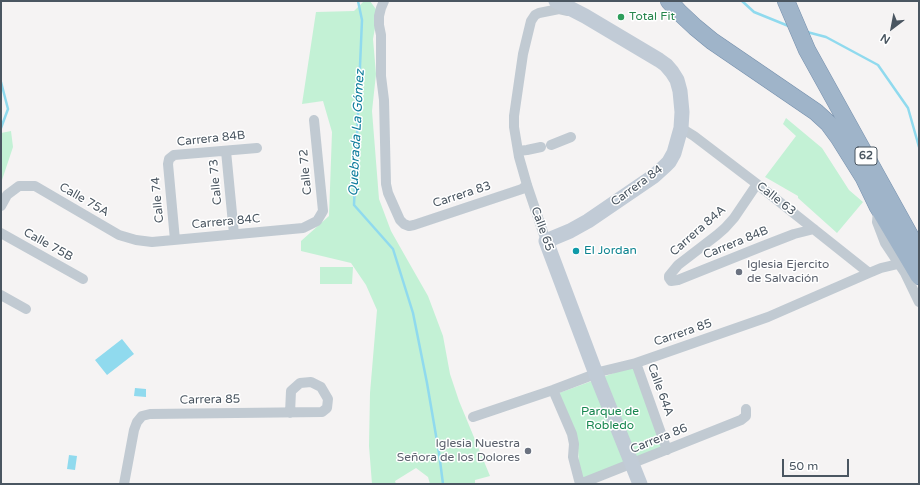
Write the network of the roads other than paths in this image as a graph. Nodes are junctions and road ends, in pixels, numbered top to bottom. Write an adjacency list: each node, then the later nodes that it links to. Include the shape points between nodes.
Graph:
1 (384, 1): 16 (street, Carrera 83, via 379,21 386,184 400,220 409,226 414,225 522,189)
2 (556, 1): 6 (main road)
3 (669, 1): 7 (highway, 62, via 694,28)
4 (679, 1): 7 (highway)
5 (786, 1): 26 (highway, 62, via 820,75)
6 (585, 16): 9 (main road, Carrera 84, via 659,60 669,69 679,86 682,101); 13 (street, Calle 65, via 559,9 539,13 531,21 522,54 514,116)
7 (712, 41): 18 (highway, 62, via 816,112 828,123 864,178)
8 (314, 120): 19 (street, Calle 72, via 323,211)
9 (681, 128): 15 (street, Calle 63); 25 (main road, Carrera 84, via 671,158 654,176 588,221)
10 (571, 137): 13 (street, via 546,146)
11 (257, 148): 12 (street, Carrera 84B)
12 (226, 151): 14 (street, Carrera 84B, via 174,155); 22 (street, Calle 73)
13 (518, 151): 16 (street, Calle 65)
14 (169, 159): 24 (street, Calle 74)
15 (757, 184): 20 (street, Calle 63); 30 (street, Carrera 84A, via 730,223 678,265)
16 (527, 185): 25 (street, Calle 65)
17 (1, 206): 23 (street, Calle 75A, via 7,195 19,186 35,186 119,235)
18 (878, 207): 27 (street, via 878,222 882,236); 29 (highway, 62)
19 (317, 221): 22 (street, Carrera 84C, via 303,228)
20 (814, 229): 28 (street, Calle 63); 30 (street, Carrera 84B, via 794,234 678,280 671,281)
21 (1, 234): 31 (street, Calle 75B)
22 (234, 234): 24 (street, Carrera 84C)
23 (136, 240): 24 (street, Carrera 84C)
24 (175, 240)
25 (546, 241): 36 (main road, Calle 65)
26 (915, 245)
27 (898, 264): 28 (street, Carrera 85); 33 (street)
28 (869, 273): 35 (street, Carrera 85, via 768,317)
29 (919, 276)
30 (669, 278)
31 (83, 279)
32 (1, 295): 34 (street)
33 (919, 302)
34 (26, 309)
35 (636, 362): 36 (street, Carrera 85); 41 (street, Calle 64A)
36 (596, 374): 37 (street, Carrera 85); 42 (main road, Calle 65)
37 (553, 390): 40 (street, Carrera 85); 44 (street, via 572,434 573,457)
38 (290, 412): 43 (street, Carrera 85, via 142,416 135,426)
39 (746, 412): 41 (street, Carrera 86, via 741,420)
40 (473, 417)
41 (667, 450): 42 (street, Carrera 86)
42 (632, 464): 44 (street, Carrera 86); 45 (main road, Calle 65)
43 (124, 484)
44 (580, 484)
45 (640, 484)

